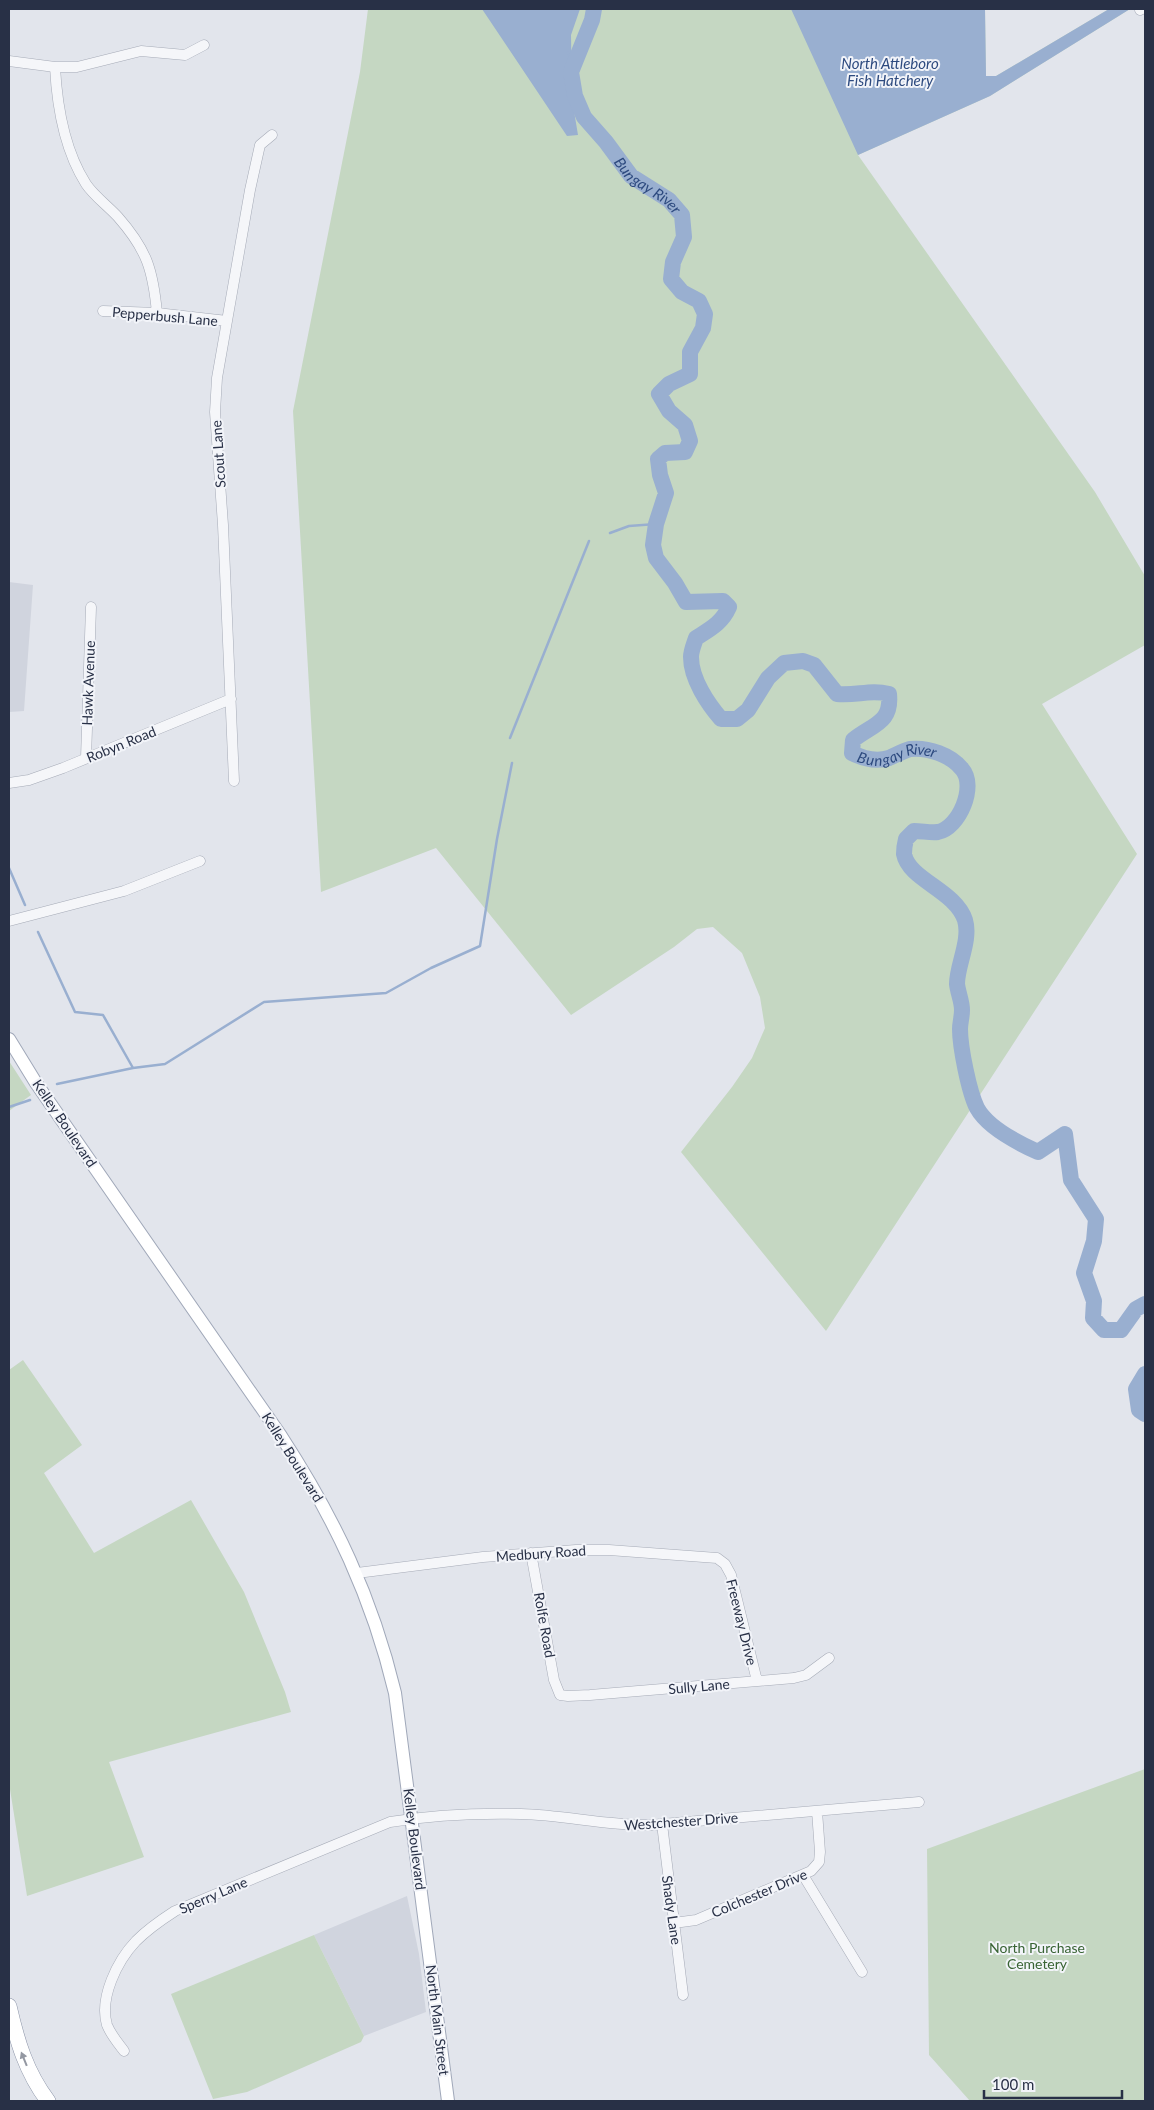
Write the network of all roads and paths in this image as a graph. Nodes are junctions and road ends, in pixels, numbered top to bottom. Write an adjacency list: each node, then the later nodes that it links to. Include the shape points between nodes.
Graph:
1 (204, 45): 3 (street, via 185,55 141,50 77,67)
2 (9, 61): 3 (street)
3 (55, 67): 6 (street, via 59,105 73,161 87,186 118,217 143,250 154,283)
4 (272, 135): 7 (street, Scout Lane, via 260,145)
5 (103, 311): 6 (street, Pepperbush Lane)
6 (157, 313): 7 (street, Pepperbush Lane)
7 (227, 321): 9 (street, Scout Lane, via 215,412)
8 (91, 607): 10 (street, Hawk Avenue)
9 (232, 699): 10 (street, Robyn Road); 11 (street, Scout Lane)
10 (86, 758): 12 (street, Robyn Road, via 30,780)
11 (234, 781)
12 (9, 783)
13 (200, 861): 14 (street, via 124,891)
14 (9, 922)
15 (9, 1039): 18 (main road, Kelley Boulevard, via 36,1083 282,1436 313,1485)
16 (531, 1553): 17 (street, Medbury Road, via 609,1550 714,1558); 18 (street, Medbury Road); 21 (street, Rolfe Road, via 554,1680)
17 (725, 1564): 20 (street, Freeway Drive, via 731,1575)
18 (357, 1573): 24 (main road, Kelley Boulevard, via 385,1651 395,1693)
19 (829, 1658): 20 (street, Sully Lane, via 806,1675)
20 (757, 1681): 21 (street, Sully Lane)
21 (562, 1695)
22 (919, 1802): 23 (street, Westchester Drive)
23 (818, 1811): 25 (street, Westchester Drive); 26 (street, Colchester Drive, via 819,1862 811,1872)
24 (412, 1819): 25 (street, Westchester Drive, via 521,1814 610,1825); 28 (main road, Kelley Boulevard); 32 (street, Sperry Lane, via 368,1830 175,1910 155,1924 134,1942 121,1962 107,1999 107,2024)
25 (662, 1824): 27 (street, Shady Lane)
26 (803, 1875): 27 (street, Colchester Drive, via 696,1920); 29 (street)
27 (674, 1923): 30 (street, Shady Lane)
28 (428, 1939): 34 (main road, North Main Street)
29 (862, 1972)
30 (683, 1995)
31 (9, 2006): 33 (highway, one-way to 31, via 23,2058)
32 (124, 2051)
33 (48, 2101)
34 (448, 2101)

